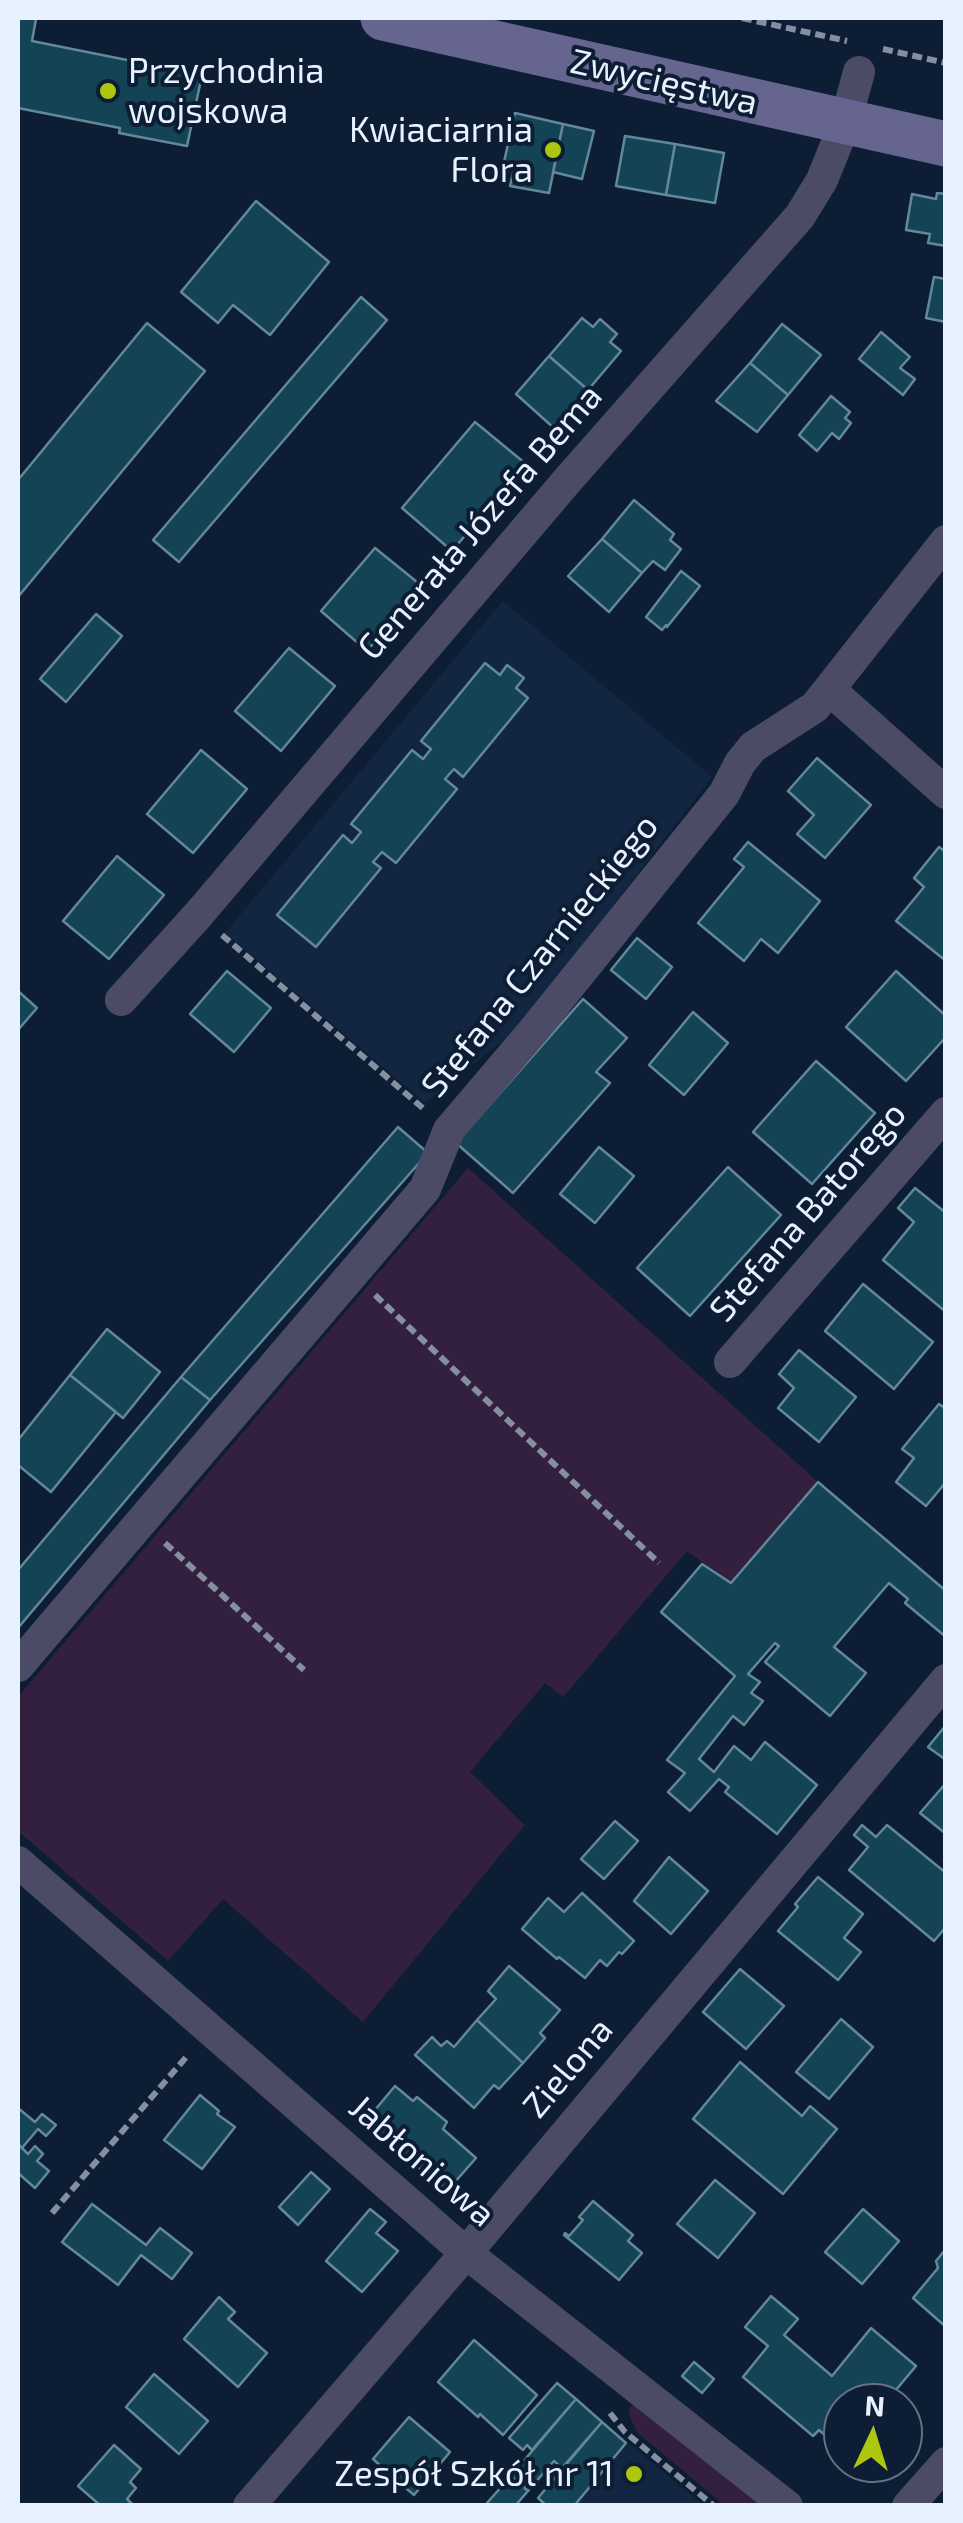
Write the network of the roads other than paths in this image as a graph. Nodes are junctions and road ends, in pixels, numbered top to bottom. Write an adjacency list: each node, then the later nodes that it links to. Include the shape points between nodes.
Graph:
1 (383, 18): 3 (main road, Zwycięstwa)
2 (859, 72): 3 (street, Generała Józefa Bema)
3 (845, 123): 4 (main road, Zwycięstwa); 8 (street, Generała Józefa Bema, via 800,216)
4 (946, 144)
5 (946, 541): 6 (street, Stefana Czarnieckiego)
6 (830, 690): 7 (street); 11 (street, Stefana Czarnieckiego, via 746,755 724,794 449,1130 425,1189)
7 (946, 792)
8 (121, 1000)
9 (946, 1113): 10 (street, Stefana Batorego)
10 (730, 1362)
11 (18, 1666)
12 (946, 1680): 14 (street, Zielona)
13 (18, 1862): 14 (street, Jabłoniowa)
14 (466, 2253): 16 (street, Zielona); 17 (street, Jabłoniowa)
15 (946, 2462): 18 (street)
16 (248, 2506)
17 (787, 2506)
18 (908, 2506)

